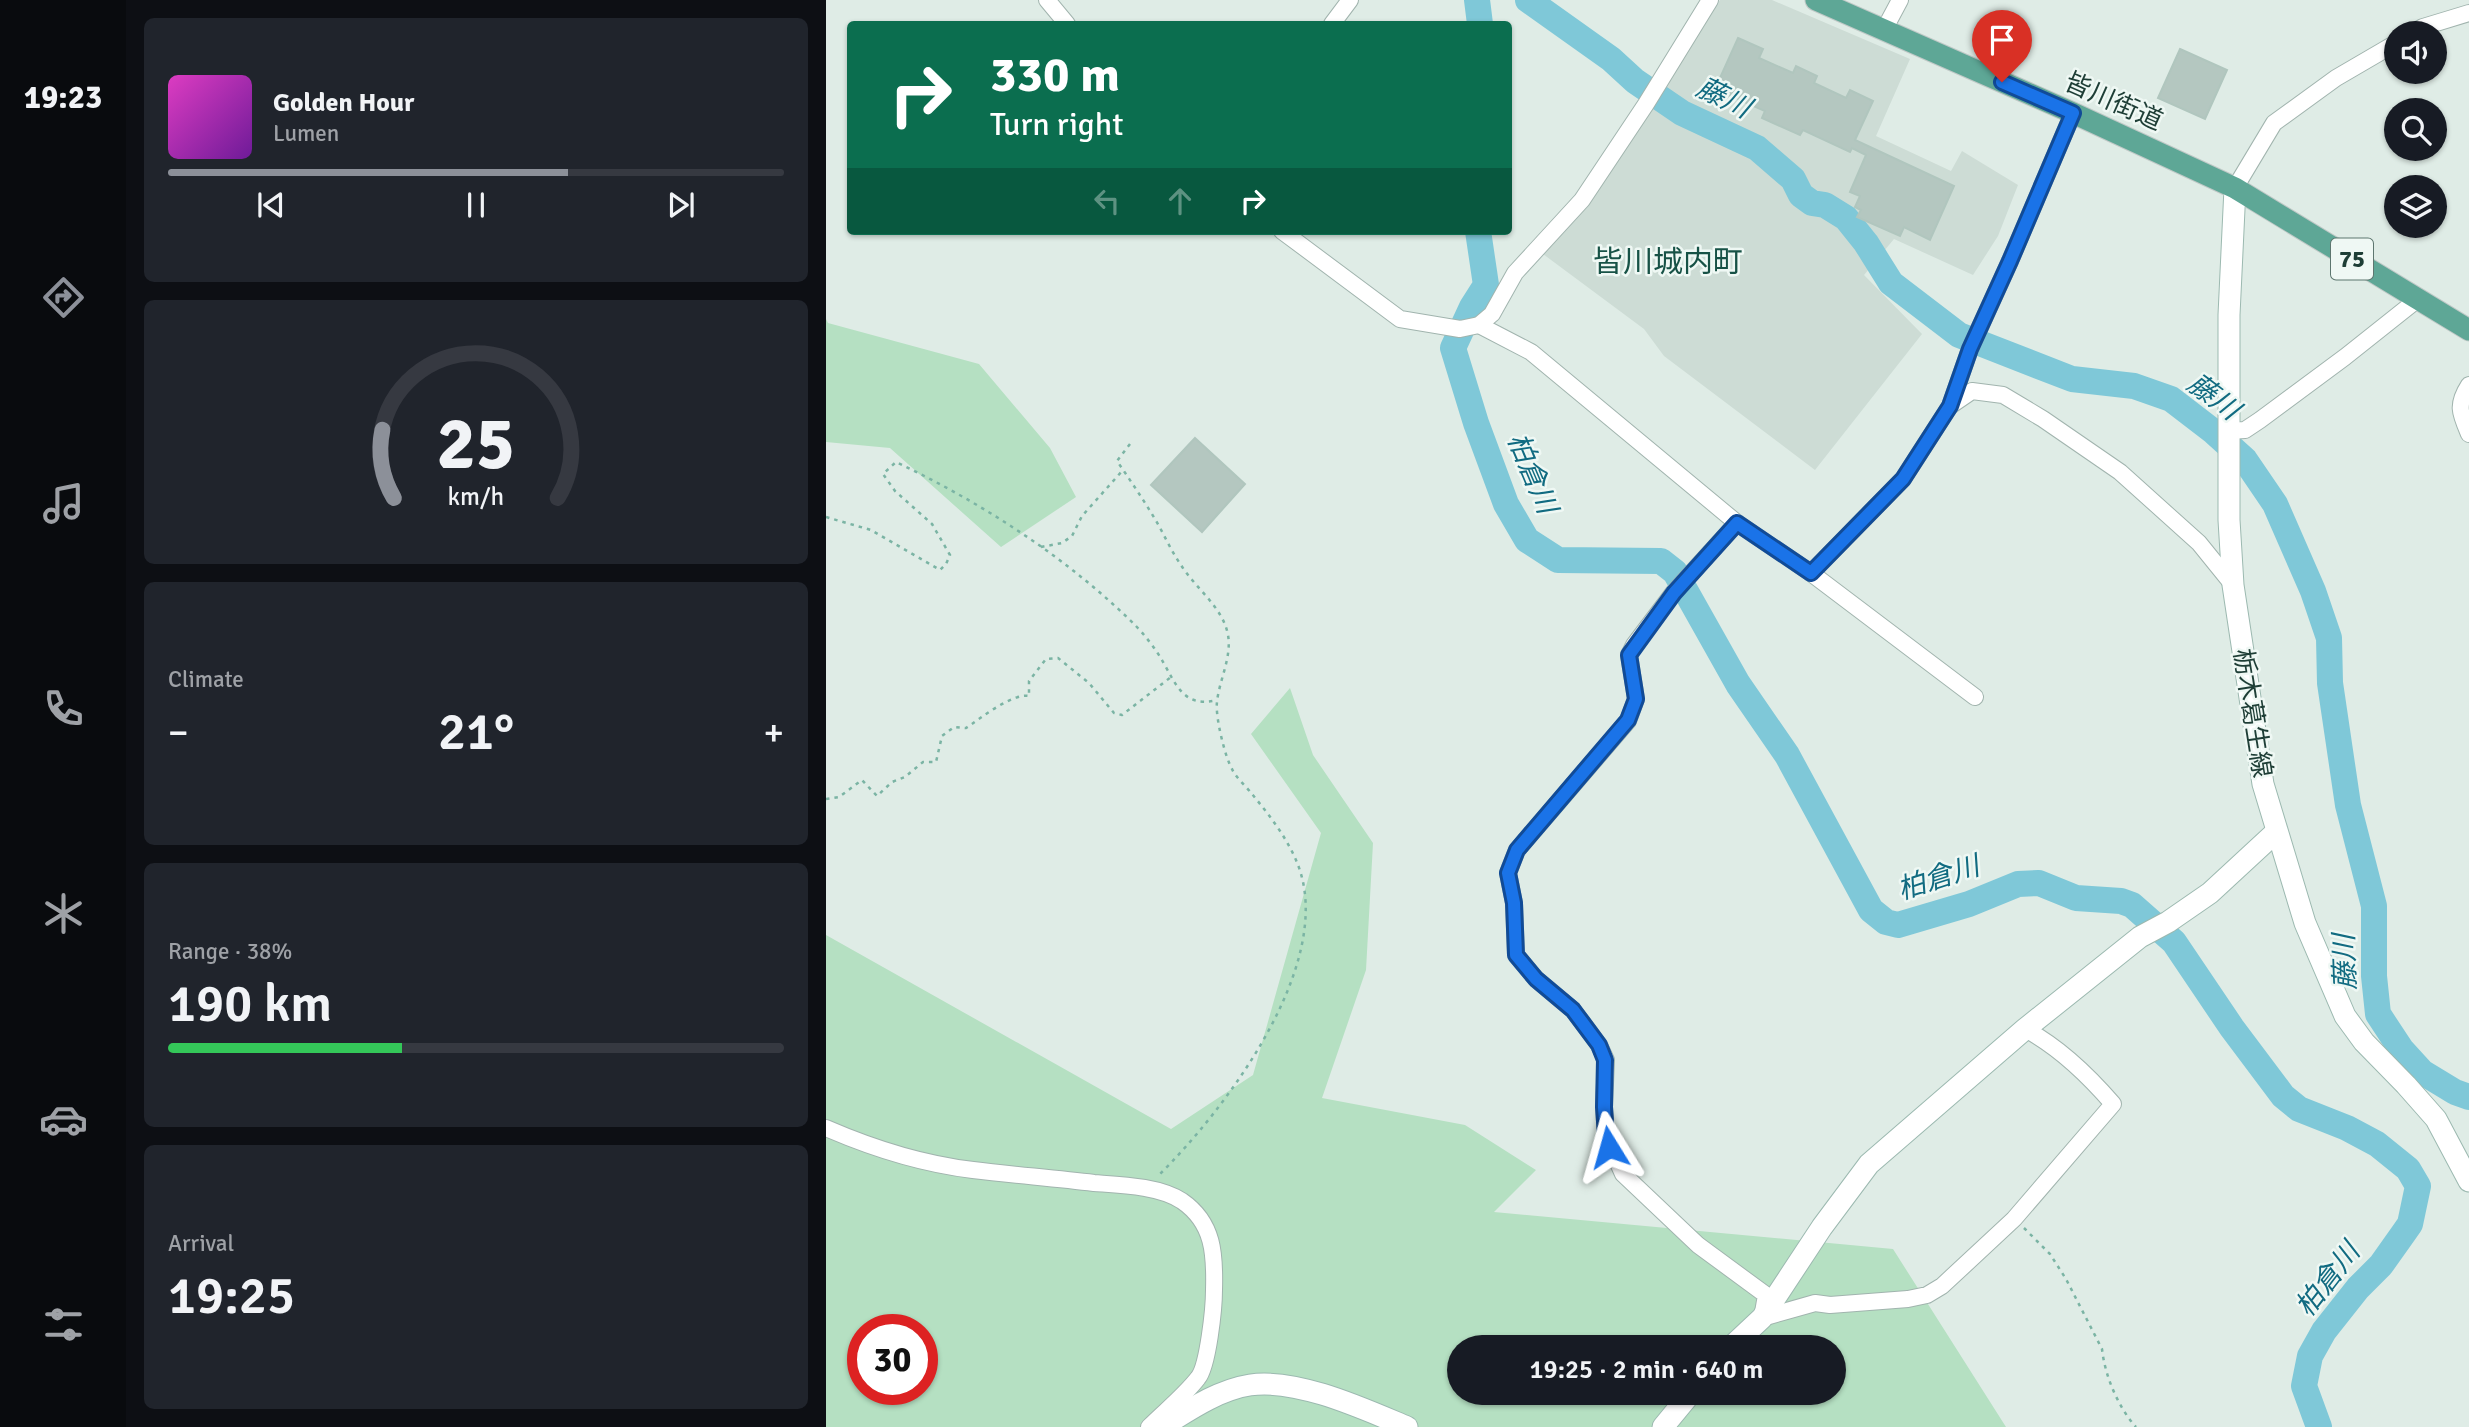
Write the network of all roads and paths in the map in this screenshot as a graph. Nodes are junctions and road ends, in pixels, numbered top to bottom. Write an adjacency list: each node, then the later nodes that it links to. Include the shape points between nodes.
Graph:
1 (1047, 0): 7 (street)
2 (1350, 0): 8 (street)
3 (1710, 0): 16 (street, via 1582,200 1515,273 1492,314)
4 (1816, 0): 10 (main road, 皆川街道 / 75)
5 (1900, 0): 10 (street)
6 (2469, 13): 9 (street)
7 (1064, 21)
8 (1334, 21)
9 (2443, 21)
10 (1884, 30): 12 (main road, 皆川街道 / 75)
11 (2384, 50): 13 (street, via 2274,123)
12 (2073, 113): 13 (main road, 皆川街道 / 75); 19 (street, via 1973,342)
13 (2235, 188): 15 (main road, 75); 20 (street, 栃木葛生線)
14 (1287, 235): 16 (street, via 1400,319 1460,329)
15 (2418, 299): 17 (main road, 75); 20 (street, via 2260,420 2245,430)
16 (1479, 325): 25 (street, via 1531,352)
17 (2469, 330)
18 (2469, 386): 21 (street, via 2460,401)
19 (1950, 406): 27 (street, via 1903,479); 28 (street, via 1972,391 2003,395 2043,419 2120,472 2199,543)
20 (2229, 432): 28 (street, 栃木葛生線)
21 (2469, 434)
22 (1130, 444): 23 (path, via 1117,461)
23 (1123, 470): 26 (path, via 1082,516 1072,536); 31 (path, via 1181,566 1223,618 1229,637)
24 (826, 517): 26 (path, via 871,530 940,569 950,555 938,534 884,474 896,462)
25 (1737, 523): 27 (street); 39 (street, via 1674,593 1629,655 1636,699 1628,720 1517,850 1508,873 1516,955 1573,1010 1605,1060 1606,1136 1623,1174 1698,1245 1766,1295)
26 (1041, 547): 29 (path, via 1135,625)
27 (1811, 573): 30 (street)
28 (2233, 585): 33 (street, 栃木葛生線, via 2263,784)
29 (1171, 677): 31 (path, via 1183,695 1203,704); 32 (path, via 1122,715 1114,713 1089,683 1058,657 1046,659 1029,681 1029,695 942,736 936,762 923,762 877,796 862,780 839,797)
30 (1975, 697)
31 (1217, 700): 37 (path, via 1216,714 1232,769 1280,831 1297,864 1306,908 1303,936 1291,986 1255,1055 1175,1159)
32 (826, 799)
33 (2276, 832): 34 (street, via 2210,893 2140,937); 36 (street, 栃木葛生線, via 2305,923 2345,1016 2436,1119)
34 (2025, 1029): 38 (street, via 2088,1076 2113,1104); 39 (street, via 1869,1164)
35 (826, 1128): 37 (street, via 902,1155 970,1170)
36 (2469, 1181)
37 (1145, 1188): 42 (street, via 1180,1200 1201,1218 1215,1262 1211,1323 1200,1376)
38 (2014, 1219): 39 (street, via 1927,1295 1868,1304 1815,1303); 46 (path, via 2050,1254 2066,1279 2102,1349 2118,1401)
39 (1762, 1318): 40 (street)
40 (1744, 1335)
41 (1681, 1405): 45 (street)
42 (1149, 1427)
43 (1161, 1427): 44 (street, via 1205,1400 1250,1385 1288,1386)
44 (1407, 1427)
45 (1663, 1427)
46 (2136, 1427)

